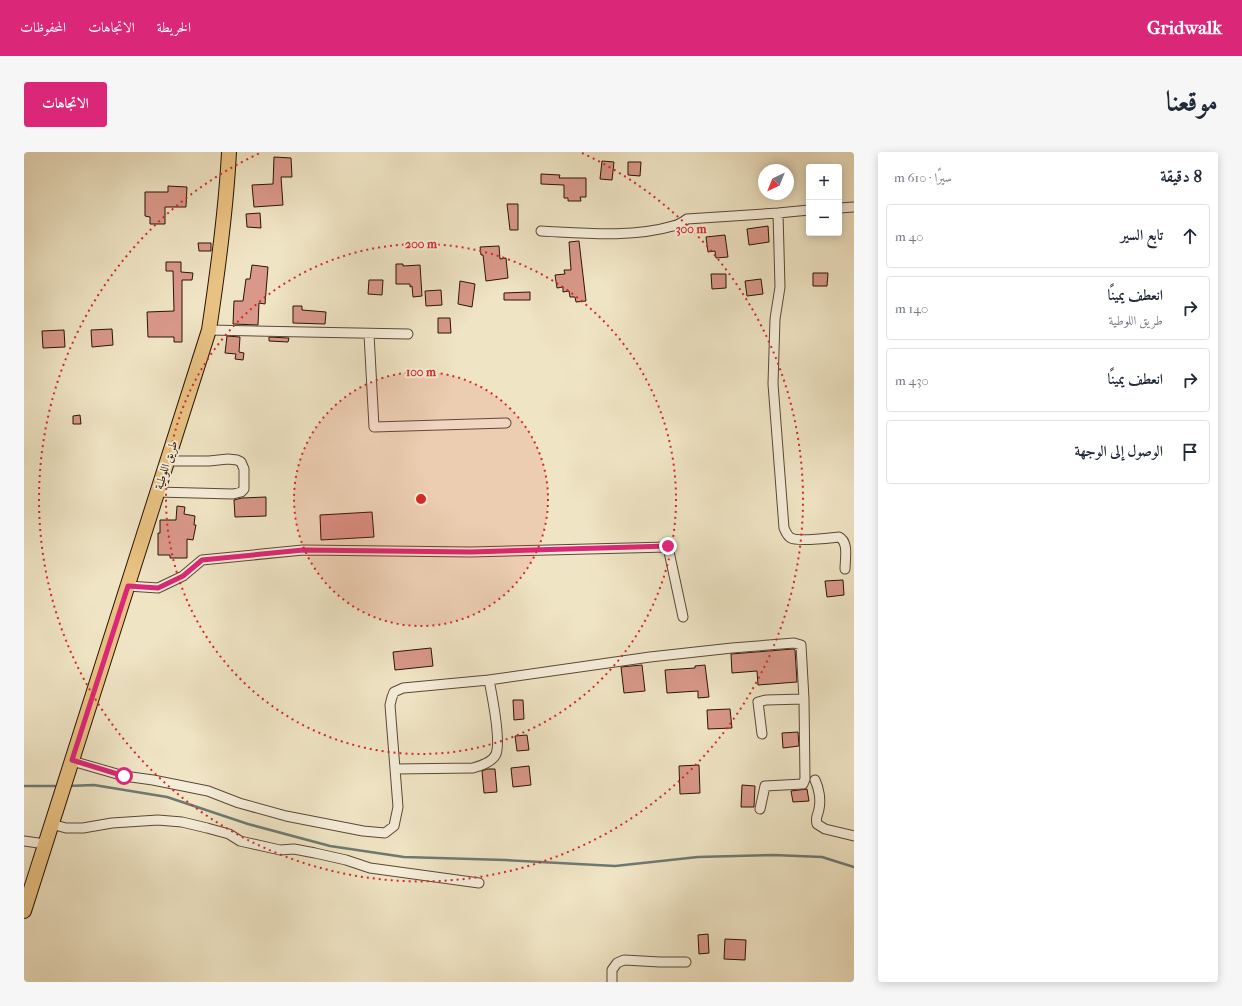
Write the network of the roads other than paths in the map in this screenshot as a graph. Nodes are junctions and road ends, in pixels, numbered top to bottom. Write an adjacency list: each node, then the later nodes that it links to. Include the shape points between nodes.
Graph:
1 (229, 152): 7 (main road, طريق اللوطية, via 220,261)
2 (854, 207): 3 (street)
3 (842, 208)
4 (806, 210): 5 (street)
5 (778, 213): 6 (street, via 687,219 674,226 649,231 606,234); 13 (street, via 780,287 775,319 772,384 784,528 787,535 793,539 842,539 845,542)
6 (541, 231)
7 (209, 330): 8 (street); 11 (main road, طريق اللوطية)
8 (369, 334): 9 (street); 10 (street, via 374,427)
9 (408, 334)
10 (506, 423)
11 (167, 461): 12 (main road, طريق اللوطية); 12 (street, via 237,460 244,469 244,489 233,494)
12 (157, 492): 14 (main road, طريق اللوطية)
13 (845, 569)
14 (128, 586): 15 (street, via 158,588 183,576 202,560 303,550 471,552 668,546); 19 (main road, طريق اللوطية)
15 (683, 617)
16 (490, 680): 17 (street, via 650,657 794,643 801,645); 20 (street, via 403,688 394,692 390,705); 20 (street, via 497,741 493,759 473,768)
17 (804, 700): 18 (street, via 758,702); 22 (street, via 806,779 803,784 765,786)
18 (762, 734)
19 (70, 766): 20 (street, via 208,790 239,803 286,816 384,833 394,826 398,807); 23 (main road, طريق اللوطية)
20 (395, 770)
21 (815, 780): 24 (street, via 819,798 817,824 825,829)
22 (760, 809)
23 (51, 824): 26 (main road, طريق اللوطية); 27 (street, via 66,828 83,828 151,820 182,822 229,834 240,841 280,850 294,849 370,868)
24 (854, 836)
25 (24, 841): 26 (street)
26 (45, 844): 28 (main road, طريق اللوطية)
27 (479, 883)
28 (24, 911)
29 (686, 962): 30 (street, via 624,960 617,963 612,970)
30 (612, 982)

